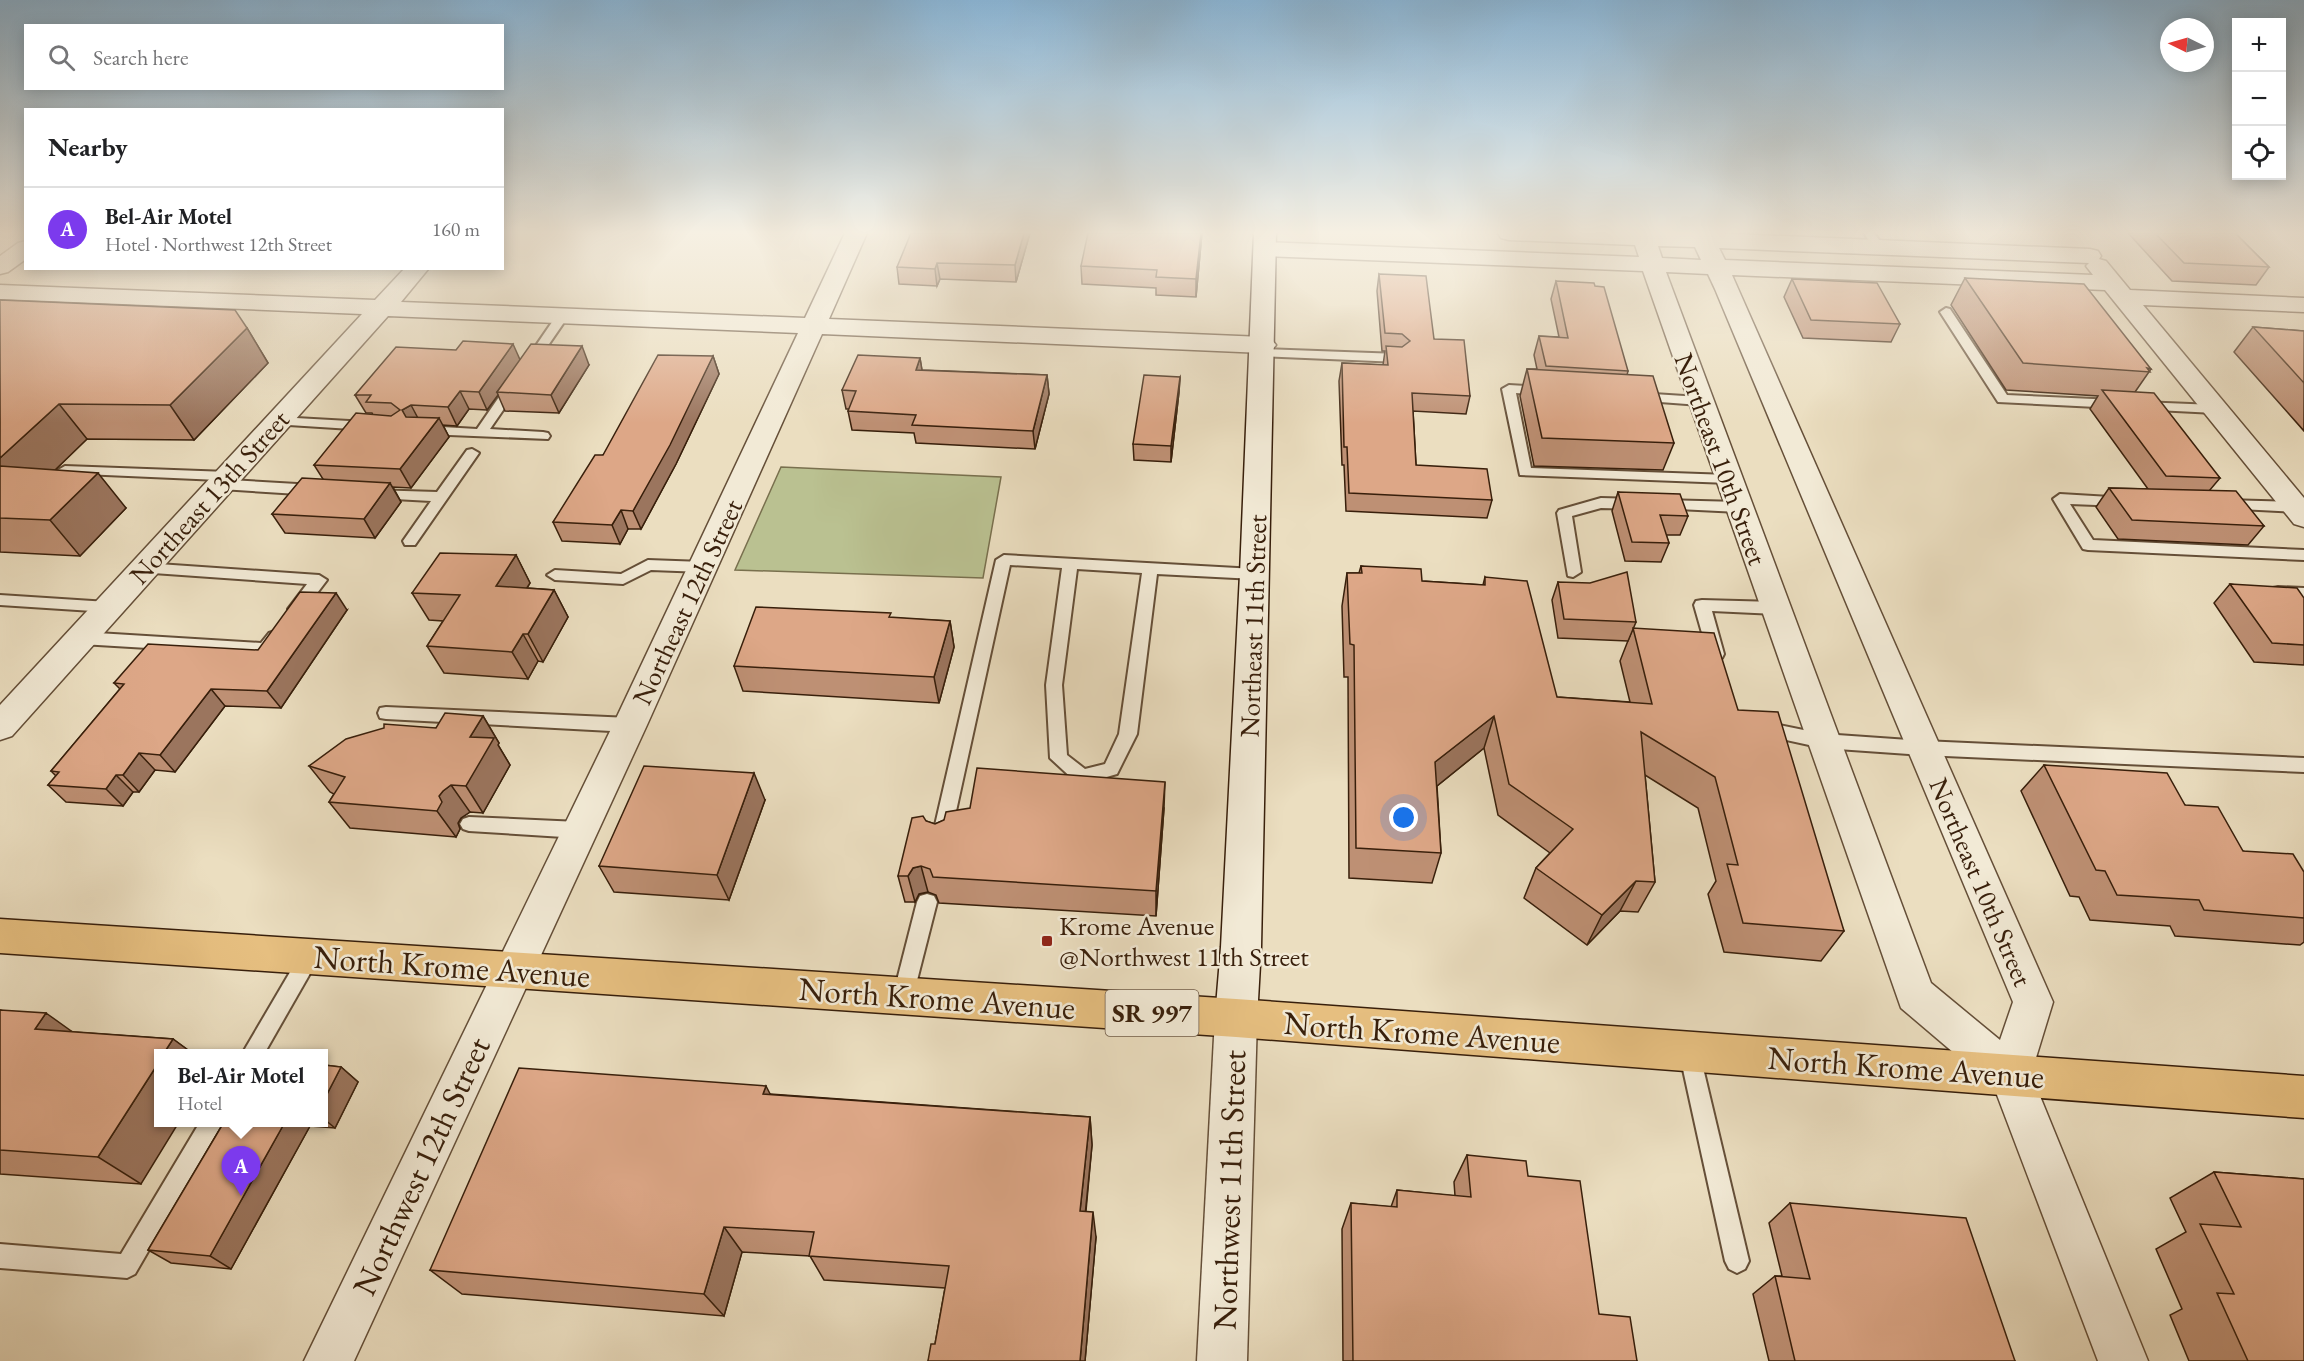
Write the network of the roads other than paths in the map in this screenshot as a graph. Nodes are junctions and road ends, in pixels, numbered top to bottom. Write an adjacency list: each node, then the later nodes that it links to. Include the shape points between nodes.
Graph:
1 (108, 297): 10 (street)
2 (392, 297): 10 (street, Northeast 13th Street)
3 (827, 297): 13 (street, Northeast 12th Street)
4 (1264, 297): 14 (street, Northeast 11th Street)
5 (1664, 297): 18 (street, Northeast 10th Street)
6 (1727, 297): 56 (street, Northeast 10th Street)
7 (2122, 297): 19 (street)
8 (2198, 297): 9 (street)
9 (2304, 305)
10 (382, 308): 12 (street); 20 (street, Northeast 13th Street)
11 (1946, 312): 19 (lane, via 2003,399)
12 (563, 315): 13 (street); 23 (lane)
13 (813, 327): 14 (street); 38 (street, Northeast 12th Street)
14 (1263, 349): 15 (lane); 42 (street, Northeast 11th Street)
15 (1399, 358)
16 (1557, 392): 30 (lane, via 1509,389 1525,472)
17 (1628, 397): 18 (lane)
18 (1700, 401): 30 (street, Northeast 10th Street)
19 (2215, 409): 34 (street)
20 (278, 421): 21 (lane); 27 (street, Northeast 13th Street)
21 (379, 427)
22 (421, 430): 23 (lane)
23 (481, 433): 24 (lane)
24 (543, 436)
25 (472, 453): 31 (lane)
26 (65, 470): 27 (lane)
27 (225, 480): 28 (lane); 39 (street, Northeast 13th Street)
28 (325, 490)
29 (360, 492): 31 (lane)
30 (1734, 493): 41 (lane, via 1600,503 1564,513); 48 (street, Northeast 10th Street)
31 (441, 497): 35 (lane)
32 (2141, 502): 36 (lane, via 2060,499 2088,545)
33 (2210, 504): 34 (lane)
34 (2300, 512)
35 (410, 540)
36 (2304, 555)
37 (1071, 564): 40 (lane); 40 (lane, via 1054,686 1059,758 1082,777 1111,769 1128,734); 60 (lane, via 1004,560)
38 (703, 567): 43 (lane, via 648,565 623,579); 53 (street, Northeast 12th Street)
39 (144, 568): 47 (street, Northeast 13th Street); 49 (lane, via 319,580 265,649)
40 (1150, 568): 42 (lane)
41 (1572, 572)
42 (1255, 574): 66 (street, Northeast 11th Street)
43 (555, 575)
44 (2266, 591): 45 (lane)
45 (2304, 593)
46 (0, 600): 47 (lane)
47 (108, 607): 49 (street, Northeast 13th Street)
48 (1776, 608): 50 (lane, via 1702,605); 55 (street, Northeast 10th Street)
49 (81, 638): 54 (street, Northeast 13th Street)
50 (1722, 673)
51 (386, 713): 53 (lane)
52 (1744, 722): 55 (lane, via 1773,733)
53 (630, 725): 59 (street, Northeast 12th Street)
54 (0, 727)
55 (1823, 741): 56 (lane); 69 (street, Northeast 10th Street, via 1915,995)
56 (1923, 748): 57 (lane); 69 (street, Northeast 10th Street, via 2033,1002)
57 (2304, 765)
58 (469, 824): 59 (lane)
59 (579, 830): 64 (street, Northeast 12th Street)
60 (940, 840)
61 (927, 902): 65 (lane)
62 (0, 936): 63 (highway, North Krome Avenue / SR 997)
63 (310, 956): 64 (highway, North Krome Avenue / SR 997); 67 (lane)
64 (514, 970): 65 (highway, North Krome Avenue / SR 997); 74 (street, Northwest 12th Street)
65 (903, 996): 66 (highway, North Krome Avenue / SR 997)
66 (1236, 1018): 68 (highway, North Krome Avenue / SR 997); 75 (street, Northwest 11th Street)
67 (254, 1049)
68 (1689, 1051): 69 (highway, North Krome Avenue / SR 997); 73 (lane)
69 (2010, 1074): 70 (highway, North Krome Avenue / SR 997); 76 (street)
70 (2304, 1097)
71 (209, 1127): 72 (lane, via 127,1266)
72 (0, 1256)
73 (1737, 1260)
74 (329, 1361)
75 (1222, 1361)
76 (2123, 1361)

